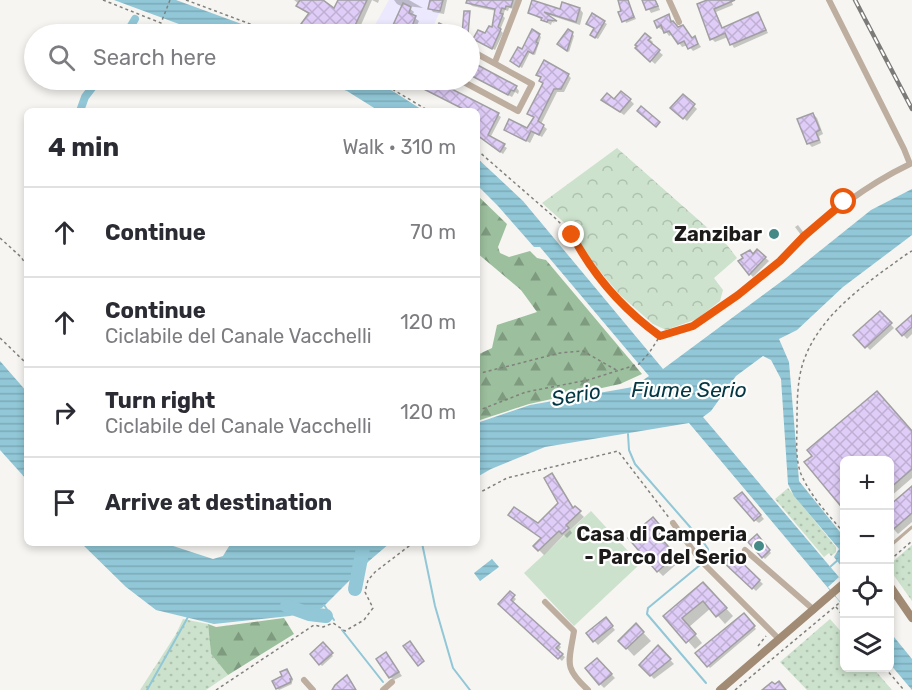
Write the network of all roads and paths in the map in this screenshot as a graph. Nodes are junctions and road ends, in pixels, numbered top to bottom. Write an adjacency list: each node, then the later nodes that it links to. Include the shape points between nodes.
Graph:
1 (103, 0): 2 (path, via 161,23)
2 (170, 0)
3 (186, 0): 8 (path)
4 (519, 0): 10 (street)
5 (669, 0): 7 (street)
6 (829, 0): 17 (street, via 910,164 888,173 844,202)
7 (679, 22)
8 (250, 24)
9 (480, 55): 10 (street)
10 (495, 63): 12 (street, via 532,84 518,111)
11 (394, 90): 13 (path)
12 (479, 90)
13 (424, 108)
14 (480, 153): 19 (path, via 572,235 582,255 625,307)
15 (0, 238): 18 (path)
16 (912, 251): 27 (path, via 838,309 820,330 803,362 797,396 800,472)
17 (780, 261): 19 (path, via 693,326)
18 (24, 262)
19 (660, 336): 22 (path, via 639,364)
20 (0, 339): 21 (path)
21 (24, 361)
22 (619, 372): 23 (path, via 583,351); 24 (path, via 526,392)
23 (480, 373)
24 (480, 410)
25 (480, 492): 26 (path, via 507,478 618,451)
26 (673, 523): 42 (street, via 702,561)
27 (840, 527)
28 (912, 527): 30 (lane)
29 (912, 541): 33 (path)
30 (894, 543)
31 (409, 546): 46 (path, via 368,580 365,592 373,608 364,620 345,631 333,623 314,626)
32 (745, 550): 39 (street)
33 (894, 557)
34 (840, 587): 39 (main road)
35 (894, 592): 41 (main road)
36 (545, 602): 49 (street, via 574,631 569,664 572,675)
37 (840, 602): 38 (path)
38 (836, 607): 40 (path); 51 (path)
39 (814, 610): 42 (main road)
40 (840, 612)
41 (912, 618)
42 (779, 639): 50 (main road)
43 (888, 672): 52 (path)
44 (304, 680): 47 (street)
45 (392, 682): 48 (street)
46 (216, 690)
47 (313, 690)
48 (383, 690)
49 (588, 690)
50 (720, 690)
51 (735, 690)
52 (904, 690)

